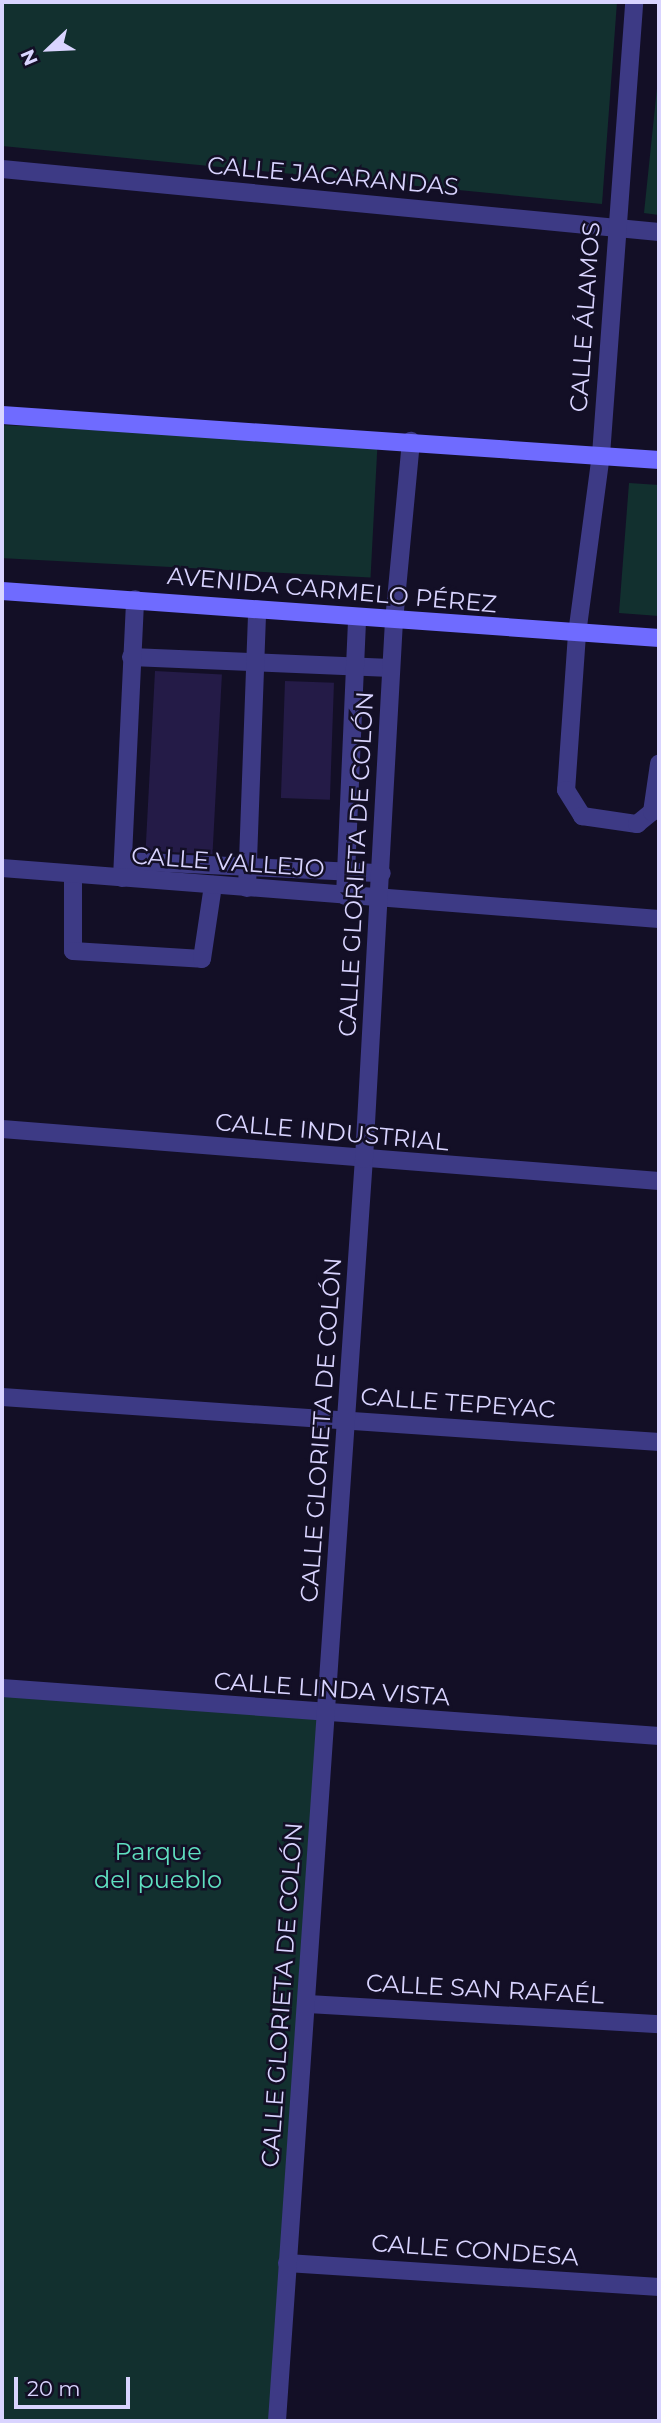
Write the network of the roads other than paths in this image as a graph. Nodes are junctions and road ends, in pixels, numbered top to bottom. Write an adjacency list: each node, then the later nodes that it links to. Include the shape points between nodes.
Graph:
1 (634, 2): 3 (street, CALLE ÁLAMOS)
2 (2, 169): 3 (street, CALLE JACARANDAS)
3 (615, 227): 4 (street, CALLE JACARANDAS); 7 (street, CALLE ÁLAMOS)
4 (659, 232)
5 (2, 415): 6 (main road)
6 (411, 441): 7 (main road); 13 (street, CALLE GLORIETA DE COLÓN)
7 (601, 455): 8 (main road); 14 (street, CALLE ÁLAMOS)
8 (659, 460)
9 (2, 591): 10 (main road, AVENIDA CARMELO PÉREZ)
10 (135, 599): 11 (main road, AVENIDA CARMELO PÉREZ); 16 (street)
11 (257, 609): 12 (main road, AVENIDA CARMELO PÉREZ); 17 (street)
12 (357, 617): 13 (main road, AVENIDA CARMELO PÉREZ); 18 (street)
13 (394, 621): 14 (main road, AVENIDA CARMELO PÉREZ); 19 (street, CALLE GLORIETA DE COLÓN)
14 (577, 634): 15 (main road, AVENIDA CARMELO PÉREZ); 20 (street, CALLE ÁLAMOS, via 566,790 582,816 637,824 652,812)
15 (659, 638)
16 (131, 657): 17 (street); 23 (street)
17 (256, 662): 18 (street); 21 (street)
18 (354, 667): 19 (street); 24 (street)
19 (391, 668): 25 (street, CALLE GLORIETA DE COLÓN)
20 (659, 764)
21 (248, 867): 23 (street); 24 (street); 28 (street)
22 (2, 868): 26 (street, CALLE VALLEJO)
23 (123, 870): 26 (street, CALLE VALLEJO); 27 (street, CALLE VALLEJO)
24 (346, 872): 25 (street); 29 (street)
25 (382, 873): 30 (street, CALLE GLORIETA DE COLÓN)
26 (73, 874): 27 (street, via 73,951 202,959)
27 (213, 885): 28 (street, CALLE VALLEJO)
28 (247, 888): 29 (street, CALLE VALLEJO)
29 (345, 896): 30 (street, CALLE VALLEJO)
30 (380, 898): 31 (street, CALLE VALLEJO); 33 (street, CALLE GLORIETA DE COLÓN)
31 (659, 919)
32 (2, 1129): 33 (street, CALLE INDUSTRIAL)
33 (364, 1159): 34 (street, CALLE INDUSTRIAL); 36 (street, CALLE GLORIETA DE COLÓN)
34 (659, 1181)
35 (2, 1397): 36 (street, CALLE TEPEYAC)
36 (346, 1420): 37 (street, CALLE TEPEYAC); 39 (street, CALLE GLORIETA DE COLÓN)
37 (659, 1442)
38 (2, 1688): 39 (street, CALLE LINDA VISTA)
39 (326, 1714): 40 (street, CALLE LINDA VISTA); 41 (street, CALLE GLORIETA DE COLÓN)
40 (659, 1736)
41 (308, 2004): 42 (street, CALLE SAN RAFAÉL); 43 (street, CALLE GLORIETA DE COLÓN)
42 (659, 2024)
43 (287, 2263): 44 (street, CALLE CONDESA); 45 (street, CALLE GLORIETA DE COLÓN)
44 (659, 2287)
45 (277, 2421)

